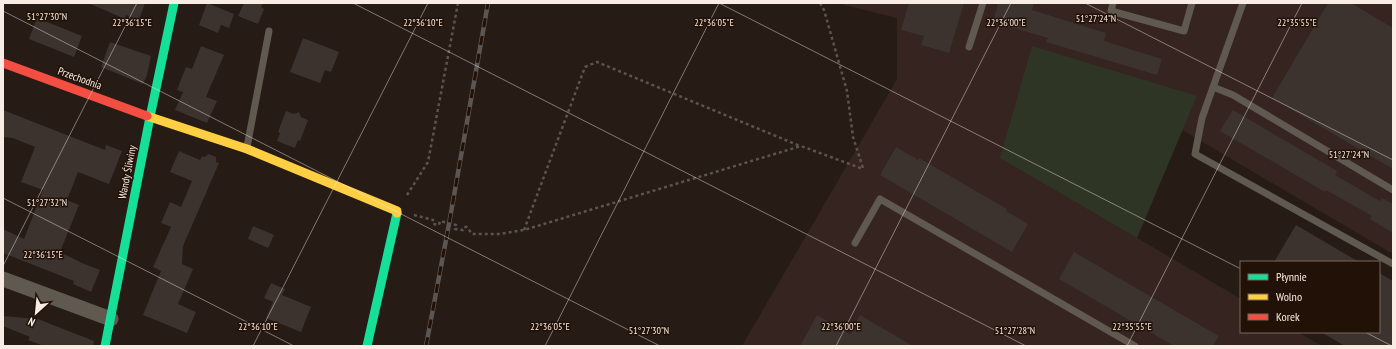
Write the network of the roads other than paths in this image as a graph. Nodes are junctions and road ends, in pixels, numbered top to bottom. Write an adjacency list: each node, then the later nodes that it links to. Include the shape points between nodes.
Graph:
1 (174, 3): 10 (street, Wandy Śliwiny)
2 (983, 3): 7 (lane)
3 (1113, 3): 4 (lane, via 1111,11 1184,31)
4 (1192, 3)
5 (1243, 3): 9 (lane)
6 (269, 31): 11 (lane)
7 (969, 47)
8 (3, 63): 10 (street, Przechodnia)
9 (1213, 87): 12 (lane, via 1233,95); 14 (lane, via 1202,118 1195,154)
10 (150, 117): 11 (street, Przechodnia); 16 (street, Wandy Śliwiny)
11 (246, 149): 18 (street, Przechodnia, via 397,211)
12 (1393, 190)
13 (854, 243): 19 (lane, via 880,199)
14 (1393, 264)
15 (3, 279): 16 (street)
16 (111, 319): 17 (street, Wandy Śliwiny)
17 (105, 346)
18 (367, 346)
19 (1135, 346)

